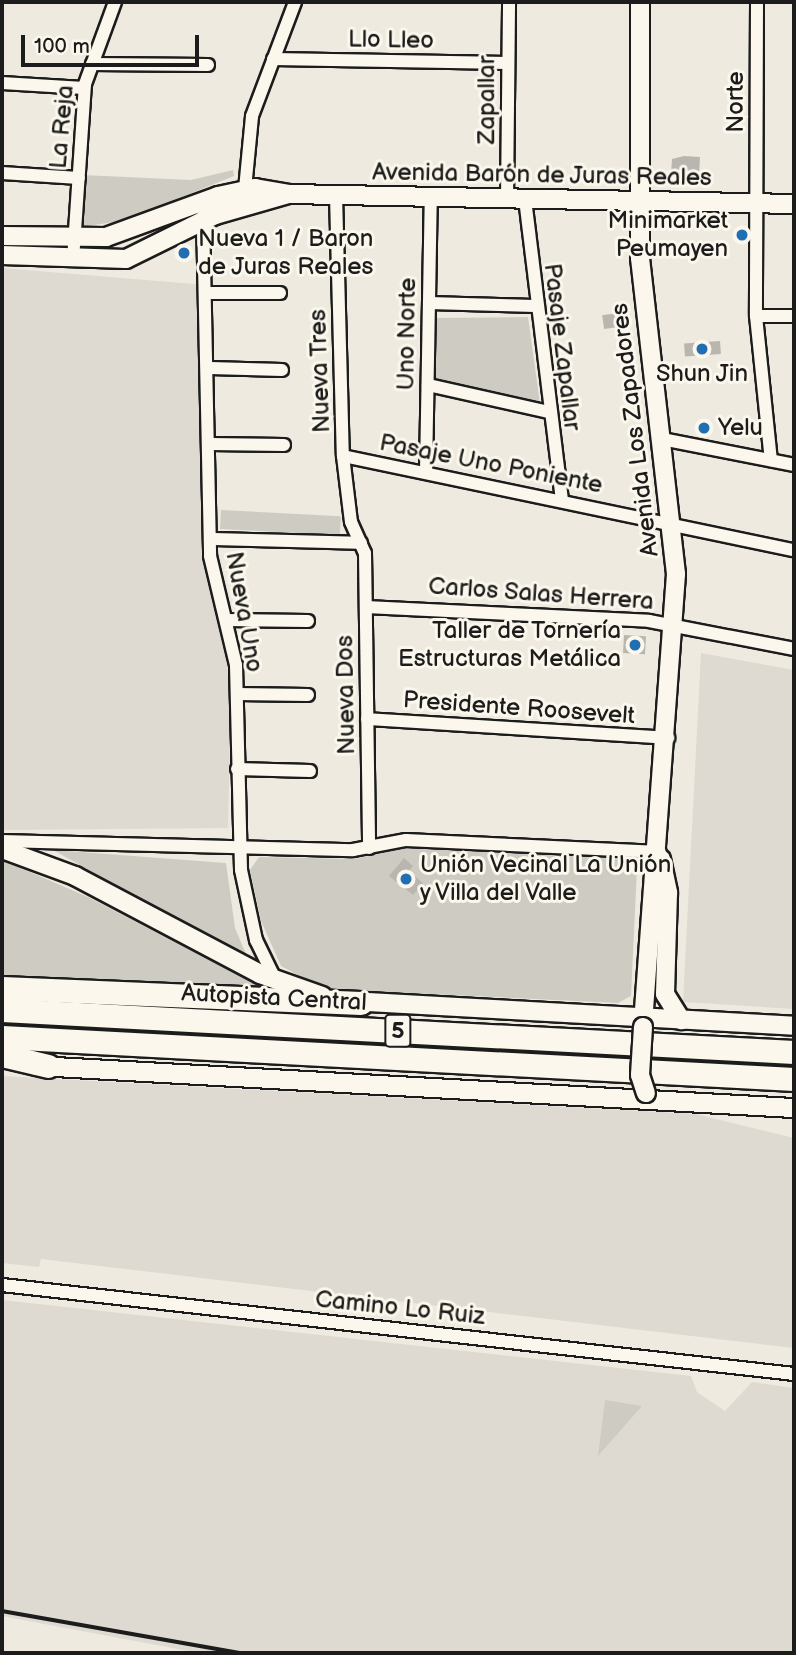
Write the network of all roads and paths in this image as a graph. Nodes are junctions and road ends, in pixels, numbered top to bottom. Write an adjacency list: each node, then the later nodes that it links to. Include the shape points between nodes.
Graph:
1 (115, 2): 8 (street, La Reja)
2 (295, 2): 6 (street)
3 (509, 2): 7 (street, Zapallar)
4 (640, 2): 20 (main road, Avenida Los Zapadores)
5 (757, 2): 21 (street, Norte)
6 (273, 59): 7 (street, Llo Lleo); 14 (street, via 252,117)
7 (508, 63): 18 (street, Zapallar)
8 (92, 64): 9 (street); 11 (street, La Reja)
9 (208, 65)
10 (2, 83): 11 (street)
11 (84, 88): 13 (street, La Reja)
12 (2, 173): 13 (street)
13 (79, 178): 25 (street, La Reja)
14 (245, 189): 15 (main road, Avenida Barón de Juras Reales); 19 (main road, Avenida Barón de Juras Reales)
15 (288, 194): 16 (main road, Avenida Barón de Juras Reales); 23 (main road, Avenida Barón de Juras Reales)
16 (336, 195): 17 (main road, Avenida Barón de Juras Reales); 41 (street, Nueva Tres)
17 (431, 197): 18 (main road, Avenida Barón de Juras Reales); 30 (street, Uno Norte)
18 (516, 199): 20 (main road, Avenida Barón de Juras Reales); 31 (street, Pasaje Zapallar)
19 (202, 201): 23 (street, Nueva Uno); 25 (main road, Avenida Barón de Juras Reales, via 119,234)
20 (638, 201): 21 (main road, Avenida Barón de Juras Reales); 38 (main road, Avenida Los Zapadores, via 640,258)
21 (757, 203): 22 (main road, Avenida Barón de Juras Reales); 32 (street, Norte)
22 (794, 204)
23 (203, 220): 27 (main road, Avenida Barón de Juras Reales, via 126,259); 28 (street, Nueva Uno)
24 (2, 236): 25 (main road, Avenida Barón de Juras Reales)
25 (75, 241): 27 (street, La Reja)
26 (2, 256): 27 (main road, Avenida Barón de Juras Reales)
27 (73, 260)
28 (208, 293): 29 (street); 34 (street, Nueva Uno)
29 (281, 293)
30 (429, 303): 31 (street); 36 (street, Uno Norte)
31 (535, 306): 37 (street, Pasaje Zapallar)
32 (756, 316): 33 (street); 42 (street, Norte)
33 (794, 316)
34 (210, 368): 35 (street); 39 (street, Nueva Uno)
35 (282, 370)
36 (428, 385): 37 (street); 44 (street, Uno Norte)
37 (550, 412): 45 (street, Pasaje Zapallar)
38 (662, 439): 42 (street); 46 (main road, Avenida Los Zapadores)
39 (210, 444): 40 (street); 47 (street, Nueva Uno)
40 (284, 445)
41 (343, 456): 44 (street, Pasaje Uno Poniente); 48 (street, Nueva Tres, via 351,522)
42 (771, 460): 43 (street)
43 (794, 465)
44 (426, 472): 45 (street, Pasaje Uno Poniente)
45 (562, 500): 46 (street, Pasaje Uno Poniente)
46 (672, 522): 49 (street, Pasaje Uno Poniente); 53 (main road, Avenida Los Zapadores)
47 (210, 538): 48 (street); 51 (street, Nueva Uno)
48 (361, 543): 50 (street, Nueva Dos)
49 (794, 550)
50 (366, 607): 53 (street, Carlos Salas Herrera); 57 (street, Nueva Dos)
51 (226, 620): 52 (street); 55 (street, Nueva Uno)
52 (308, 621)
53 (675, 625): 54 (street, Carlos Salas Herrera); 58 (main road, Avenida Los Zapadores)
54 (794, 649)
55 (237, 694): 56 (street); 59 (street, Nueva Uno)
56 (308, 695)
57 (367, 719): 58 (street, Presidente Roosevelt); 63 (street, Nueva Dos)
58 (668, 738): 65 (main road, Avenida Los Zapadores)
59 (237, 769): 60 (street); 62 (street, Nueva Uno)
60 (310, 771)
61 (2, 841): 62 (street)
62 (238, 847): 63 (street); 66 (street, Nueva Uno, via 256,940)
63 (369, 848): 65 (street, via 406,840)
64 (2, 849): 66 (main road, via 75,876)
65 (660, 852): 70 (main road, Avenida Los Zapadores, via 668,893 665,994); 71 (main road, Avenida Los Zapadores, via 648,909)
66 (277, 982): 68 (main road)
67 (2, 988): 68 (highway)
68 (361, 1003): 71 (main road)
69 (2, 1010): 74 (highway, Autopista Central / 5)
70 (681, 1020): 71 (main road); 72 (main road)
71 (643, 1023): 79 (main road, Avenida Los Zapadores, bridge, via 640,1075)
72 (794, 1026)
73 (2, 1037): 78 (highway, 5)
74 (794, 1052)
75 (2, 1055): 77 (highway)
76 (2, 1065): 77 (main road)
77 (48, 1066): 79 (main road)
78 (794, 1079)
79 (652, 1097): 80 (main road)
80 (794, 1108)
81 (2, 1285): 82 (street, Camino Lo Ruiz)
82 (794, 1374)

